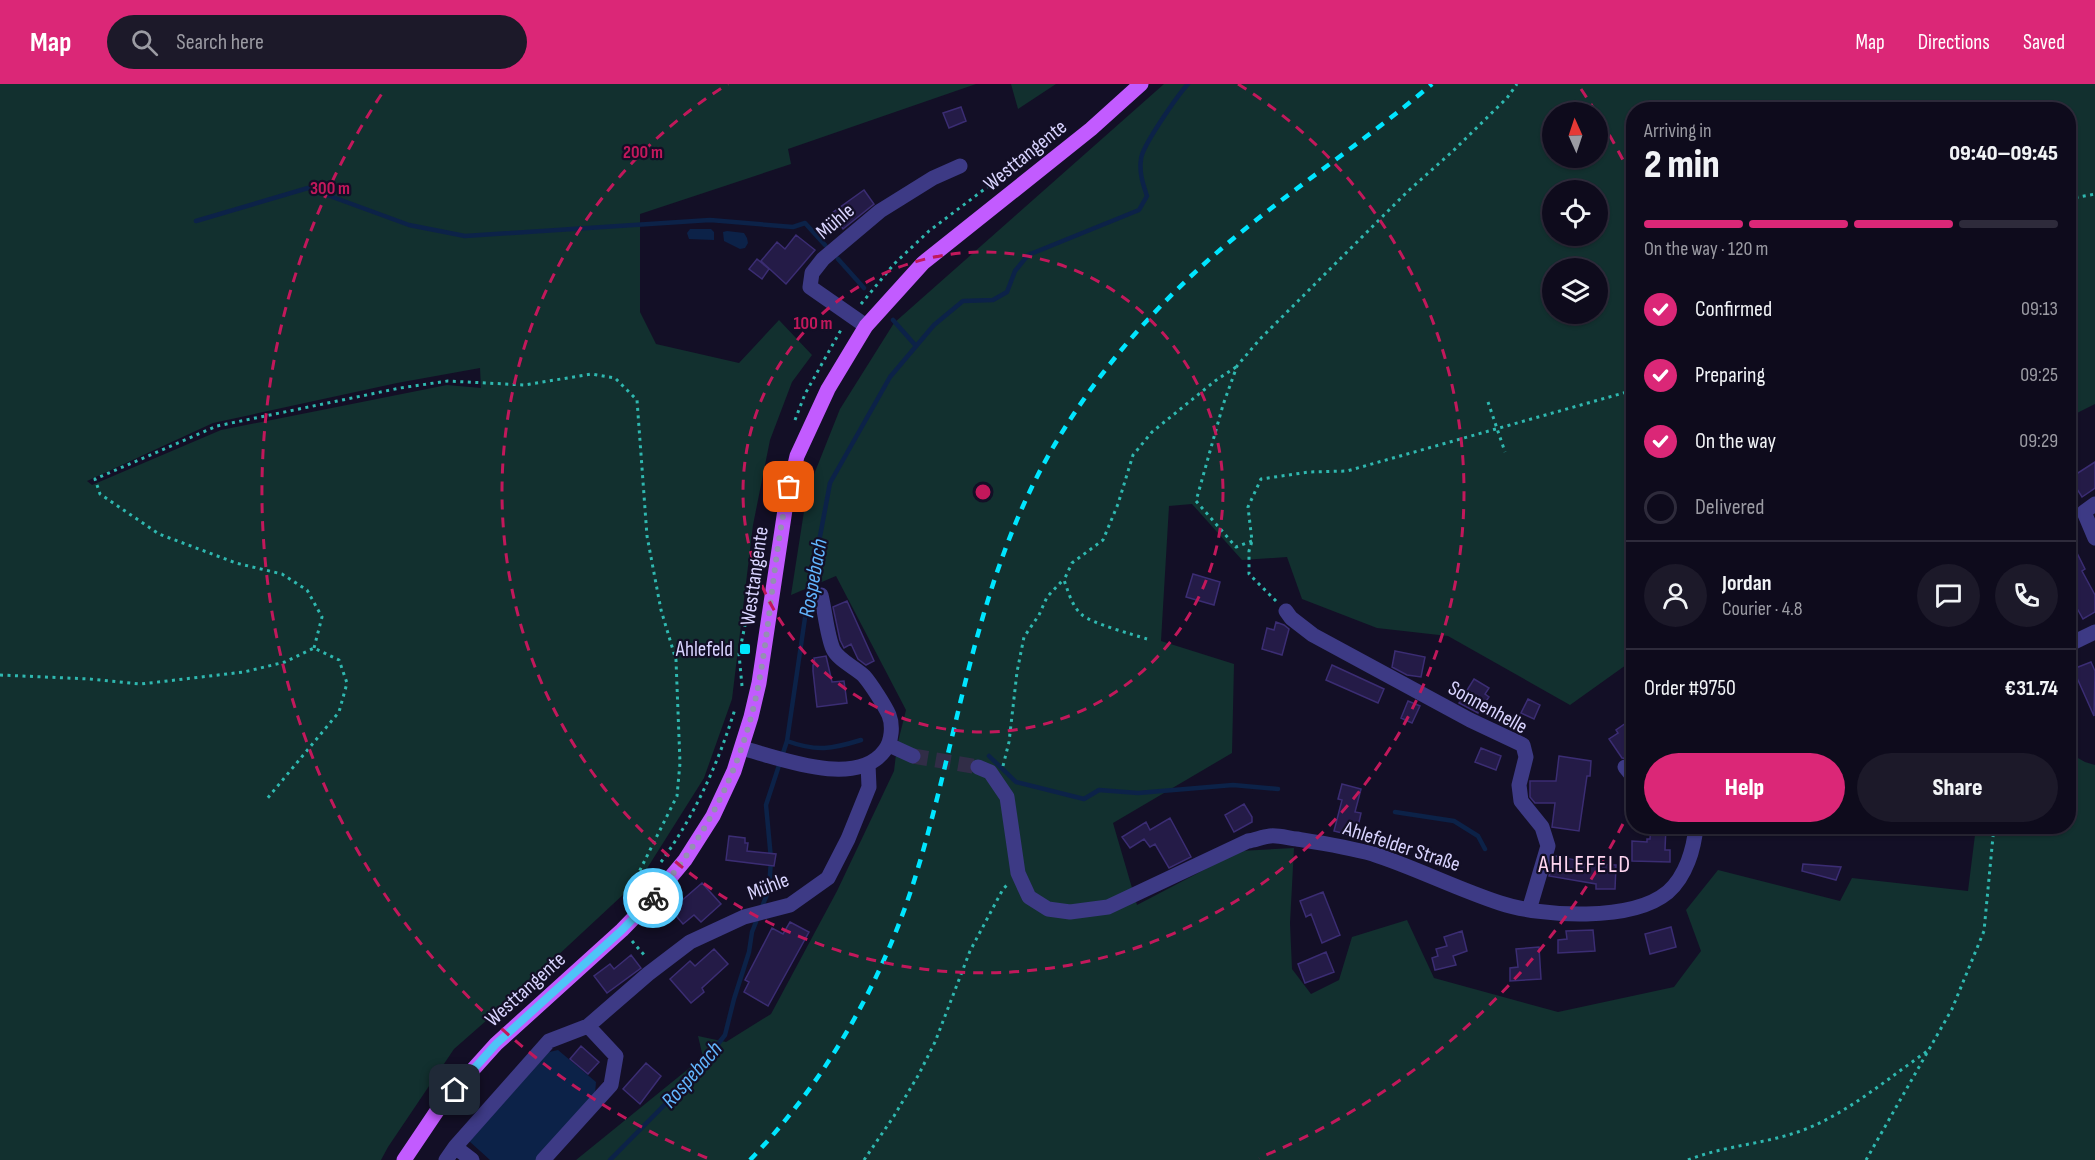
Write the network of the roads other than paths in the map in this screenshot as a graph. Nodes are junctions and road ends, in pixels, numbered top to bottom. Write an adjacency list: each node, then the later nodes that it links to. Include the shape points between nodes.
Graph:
1 (1141, 84): 3 (main road, Westtangente, via 1091,129 923,263)
2 (960, 166): 3 (street, Mühle, via 880,211 812,273 810,287)
3 (866, 326): 11 (main road, Westtangente, via 828,389 796,456 759,683)
4 (2095, 504): 5 (street, via 2084,512)
5 (2095, 538)
6 (821, 595): 10 (street, via 833,651 865,677 889,715)
7 (1286, 611): 16 (street, Sonnenhelle, via 1313,634 1523,745 1526,757 1521,801 1542,827 1548,846)
8 (2095, 632): 9 (street)
9 (2076, 641)
10 (889, 745): 12 (street); 13 (street)
11 (742, 748): 13 (street, via 802,765 841,770); 19 (main road, Westtangente, via 713,816 685,860 622,930 496,1044 441,1105)
12 (914, 756)
13 (868, 764): 17 (street, Mühle, via 869,788 828,878 790,904 744,917 690,942)
14 (978, 767): 16 (street, Ahlefelder Straße, via 990,772 1007,796 1018,873 1029,897 1048,909 1071,912 1108,907 1248,842 1272,835 1373,854)
15 (1695, 834): 16 (street, Ahlefelder Straße, via 1694,848 1682,874 1667,892 1651,900 1615,913)
16 (1530, 910)
17 (588, 1026): 18 (street, Mühle, via 549,1041); 21 (street, via 616,1056 611,1085)
18 (450, 1154): 20 (street)
19 (404, 1160)
20 (472, 1160)
21 (543, 1160)

